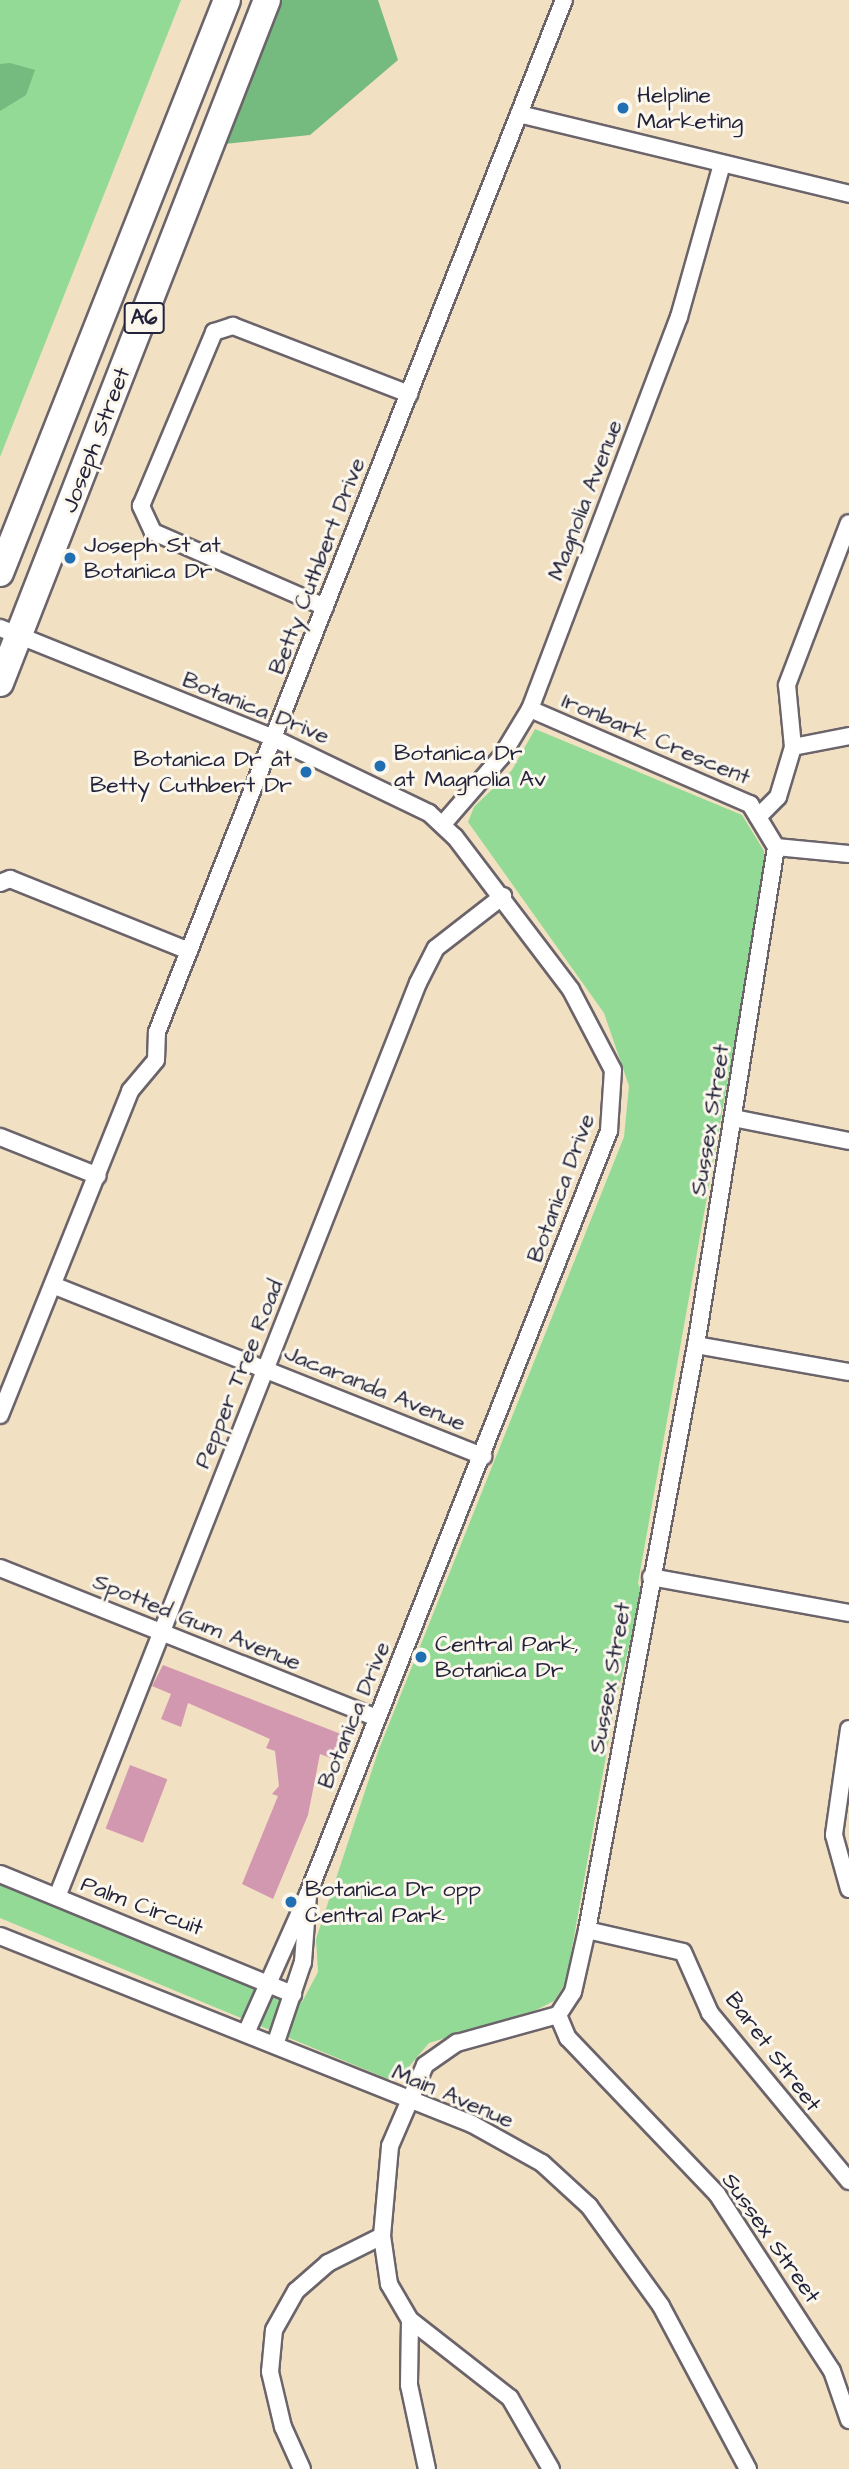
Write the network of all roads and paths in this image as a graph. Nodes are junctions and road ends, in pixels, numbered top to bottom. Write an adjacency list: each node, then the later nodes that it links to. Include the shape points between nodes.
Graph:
1 (227, 0): 9 (highway, Joseph Street / A6)
2 (267, 0): 11 (highway, Joseph Street / A6)
3 (564, 0): 4 (street, Betty Cuthbert Drive)
4 (519, 114): 5 (street); 7 (street, Betty Cuthbert Drive)
5 (721, 168): 6 (street); 13 (street, Magnolia Avenue, via 679,317)
6 (849, 194)
7 (409, 394): 10 (street, Betty Cuthbert Drive); 10 (street, via 233,326 214,332 141,506 153,533)
8 (849, 523): 16 (street, Ironbark Crescent, via 787,685)
9 (0, 573)
10 (326, 607): 15 (street, Betty Cuthbert Drive)
11 (10, 632): 12 (highway, Joseph Street / A6); 15 (street, Botanica Drive)
12 (0, 683)
13 (530, 709): 17 (street, Ironbark Crescent, via 750,804); 18 (street, Magnolia Avenue, via 501,757)
14 (849, 736): 16 (street)
15 (273, 738): 18 (street, Botanica Drive, via 392,790); 23 (street, Betty Cuthbert Drive)
16 (793, 747): 17 (street, Ironbark Crescent, via 778,797)
17 (758, 817): 19 (street, Ironbark Crescent)
18 (443, 824): 22 (street, Botanica Drive)
19 (776, 847): 20 (street); 24 (street, Sussex Street)
20 (849, 854)
21 (0, 883): 23 (street, via 10,879)
22 (503, 896): 30 (street, Pepper Tree Road, via 436,948); 33 (street, Botanica Drive, via 593,1026 615,1089 609,1131)
23 (189, 951): 27 (street, Betty Cuthbert Drive, via 157,1032 156,1059 130,1091)
24 (733, 1118): 26 (street); 29 (street, Sussex Street)
25 (0, 1137): 27 (street)
26 (849, 1141)
27 (98, 1176): 28 (street, Betty Cuthbert Drive)
28 (55, 1286): 30 (street, Jacaranda Avenue); 32 (street, Betty Cuthbert Drive)
29 (695, 1345): 31 (street); 35 (street, Sussex Street)
30 (265, 1368): 33 (street, Jacaranda Avenue); 37 (street, Pepper Tree Road)
31 (849, 1372)
32 (0, 1415)
33 (482, 1456): 38 (street, Botanica Drive)
34 (0, 1568): 37 (street, Spotted Gum Avenue)
35 (651, 1577): 36 (street); 44 (street, Sussex Street)
36 (849, 1613)
37 (162, 1632): 38 (street, Spotted Gum Avenue); 43 (street, Pepper Tree Road)
38 (377, 1718): 42 (street, Botanica Drive)
39 (849, 1729): 41 (street, via 834,1835)
40 (0, 1874): 43 (street, Palm Circuit)
41 (849, 1889)
42 (308, 1894): 46 (street, Botanica Drive); 47 (street, Botanica Drive)
43 (57, 1897): 46 (street, Palm Circuit)
44 (587, 1930): 48 (street, Sussex Street, via 573,1992); 52 (street, Baret Street, via 683,1952 710,2013)
45 (0, 1936): 49 (street, Main Avenue)
46 (267, 1979): 47 (street, Palm Circuit); 49 (street, Botanica Drive)
47 (293, 1994): 50 (street, Botanica Drive)
48 (558, 2015): 51 (street, via 444,2049 425,2065); 55 (street, Sussex Street, via 568,2038 718,2194 832,2371)
49 (246, 2033): 50 (street, Main Avenue)
50 (275, 2045): 51 (street, Main Avenue)
51 (406, 2099): 53 (street, via 390,2147); 59 (street, Main Avenue, via 504,2140 589,2206 661,2306)
52 (849, 2181)
53 (382, 2236): 54 (street, via 389,2284); 56 (street, via 320,2270 296,2291 274,2330 270,2372 283,2427)
54 (411, 2320): 57 (street, via 409,2385); 58 (street, via 510,2398)
55 (849, 2420)
56 (302, 2469)
57 (427, 2469)
58 (551, 2469)
59 (748, 2469)

